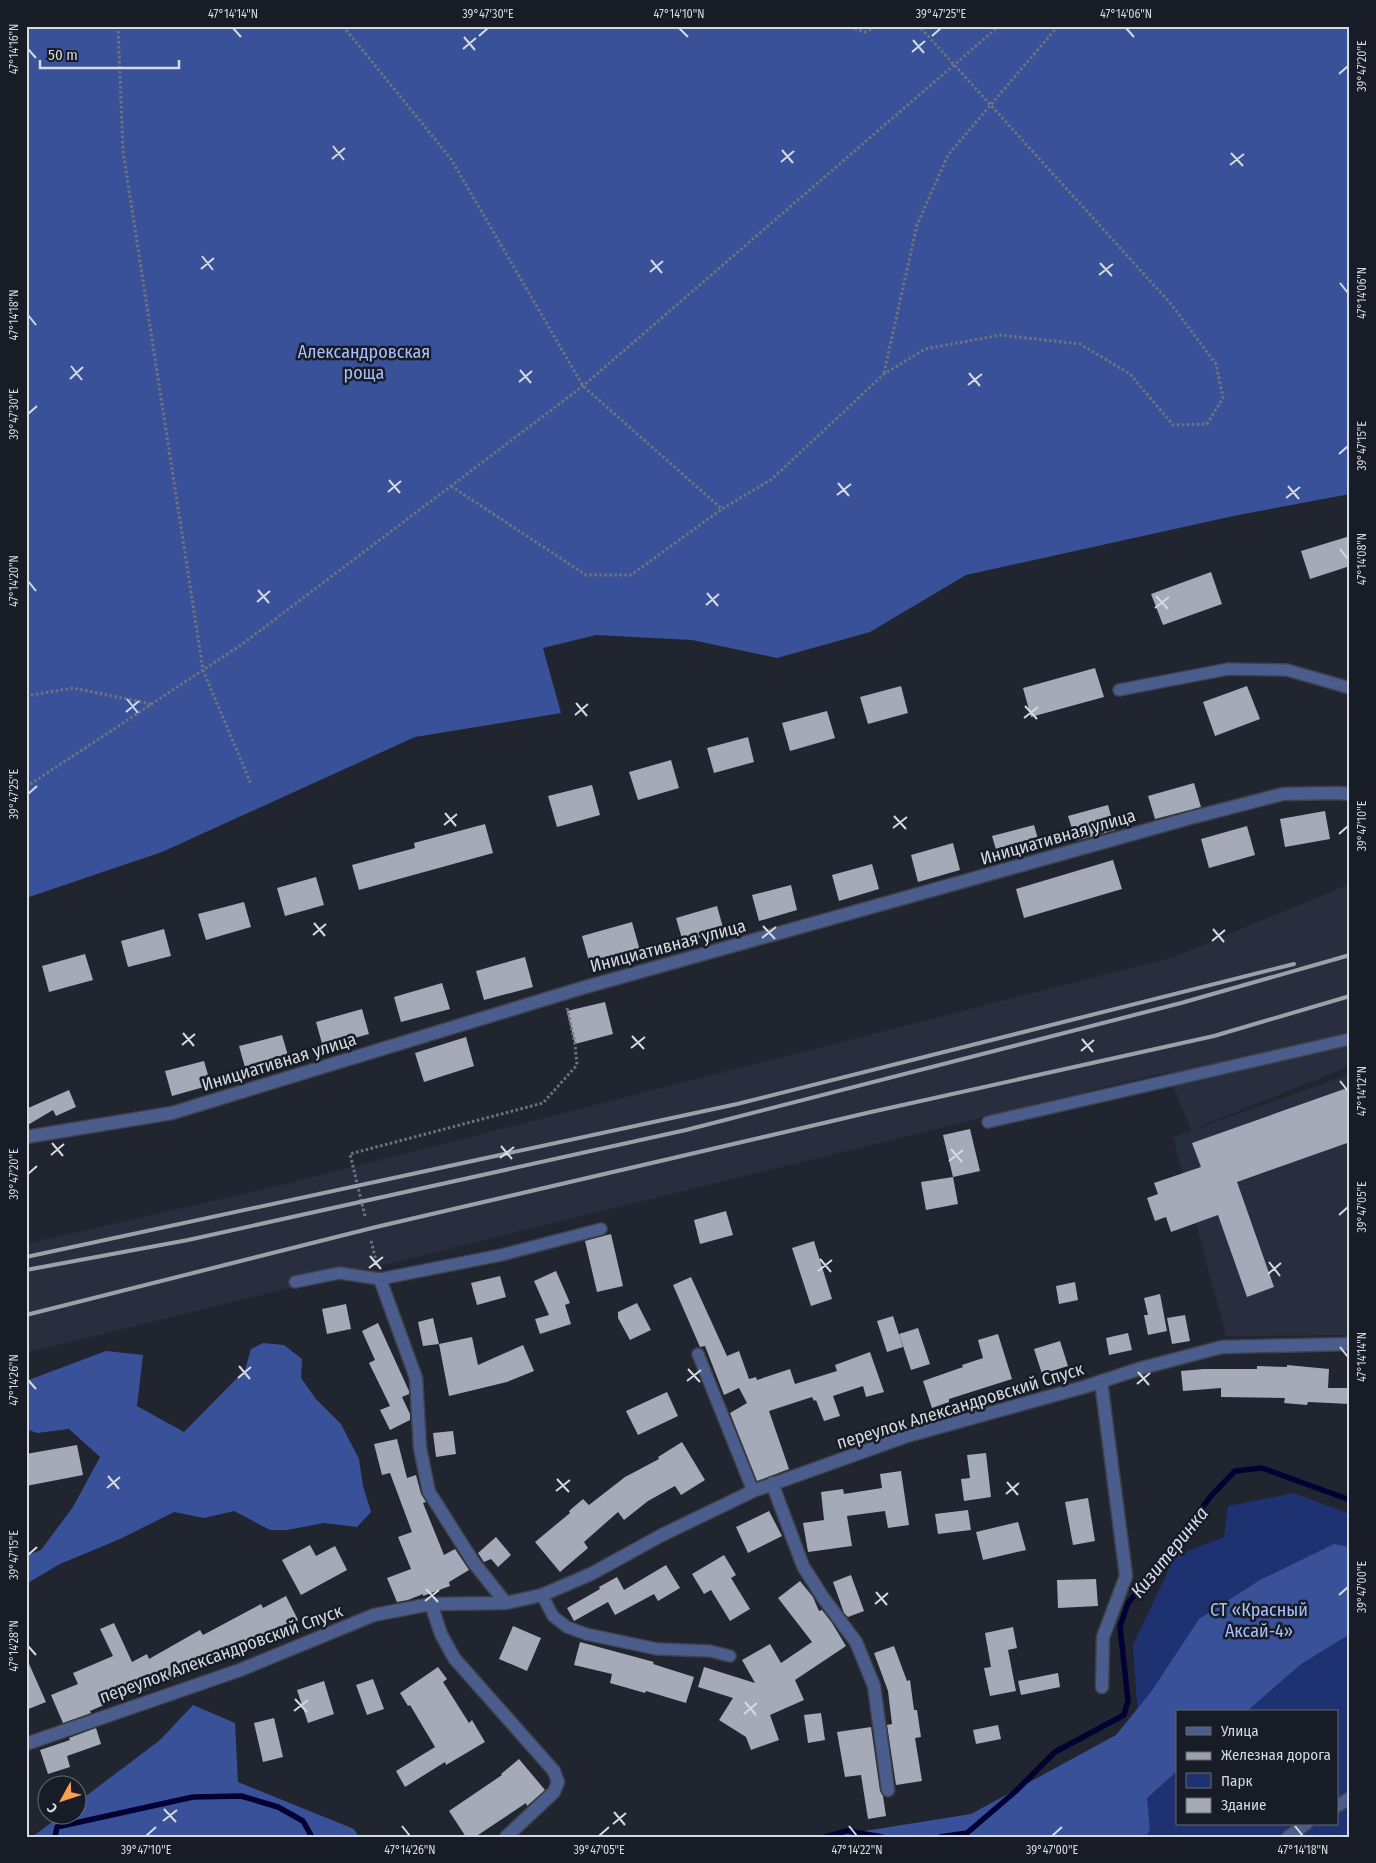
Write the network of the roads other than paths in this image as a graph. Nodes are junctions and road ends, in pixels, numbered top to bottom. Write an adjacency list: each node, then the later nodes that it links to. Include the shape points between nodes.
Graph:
1 (1350, 688): 2 (lane, via 1287,670 1228,669)
2 (1119, 690)
3 (1350, 794): 6 (street, Инициативная улица, via 1283,794 1190,818 567,992 172,1113)
4 (1350, 1039): 5 (lane)
5 (988, 1122)
6 (26, 1137)
7 (601, 1229): 8 (lane, via 501,1255)
8 (380, 1279): 9 (lane, via 339,1273); 16 (street, via 416,1378 420,1448 429,1492 474,1563)
9 (295, 1282)
10 (1350, 1344): 12 (street, переулок Александровский Спуск, via 1222,1347)
11 (698, 1354): 14 (lane)
12 (1101, 1381): 13 (street, переулок Александровский Спуск, via 907,1436); 19 (street, переулок Александровский Спуск, via 1126,1576 1103,1637)
13 (772, 1484): 14 (street, переулок Александровский Спуск); 21 (street, via 803,1566 856,1642 874,1686)
14 (753, 1492): 15 (street, переулок Александровский Спуск)
15 (542, 1595): 16 (street, переулок Александровский Спуск); 18 (lane, via 553,1616 567,1627 586,1634 657,1649 710,1651)
16 (506, 1603): 17 (street, переулок Александровский Спуск)
17 (431, 1604): 20 (street, переулок Александровский Спуск, via 374,1616 240,1670); 25 (street, via 441,1634 454,1658 554,1771 558,1782 554,1792)
18 (730, 1656)
19 (1102, 1687)
20 (26, 1744)
21 (888, 1790)
22 (1350, 1798): 23 (street)
23 (1338, 1805)
24 (1303, 1826): 26 (street)
25 (506, 1837)
26 (1288, 1837)

